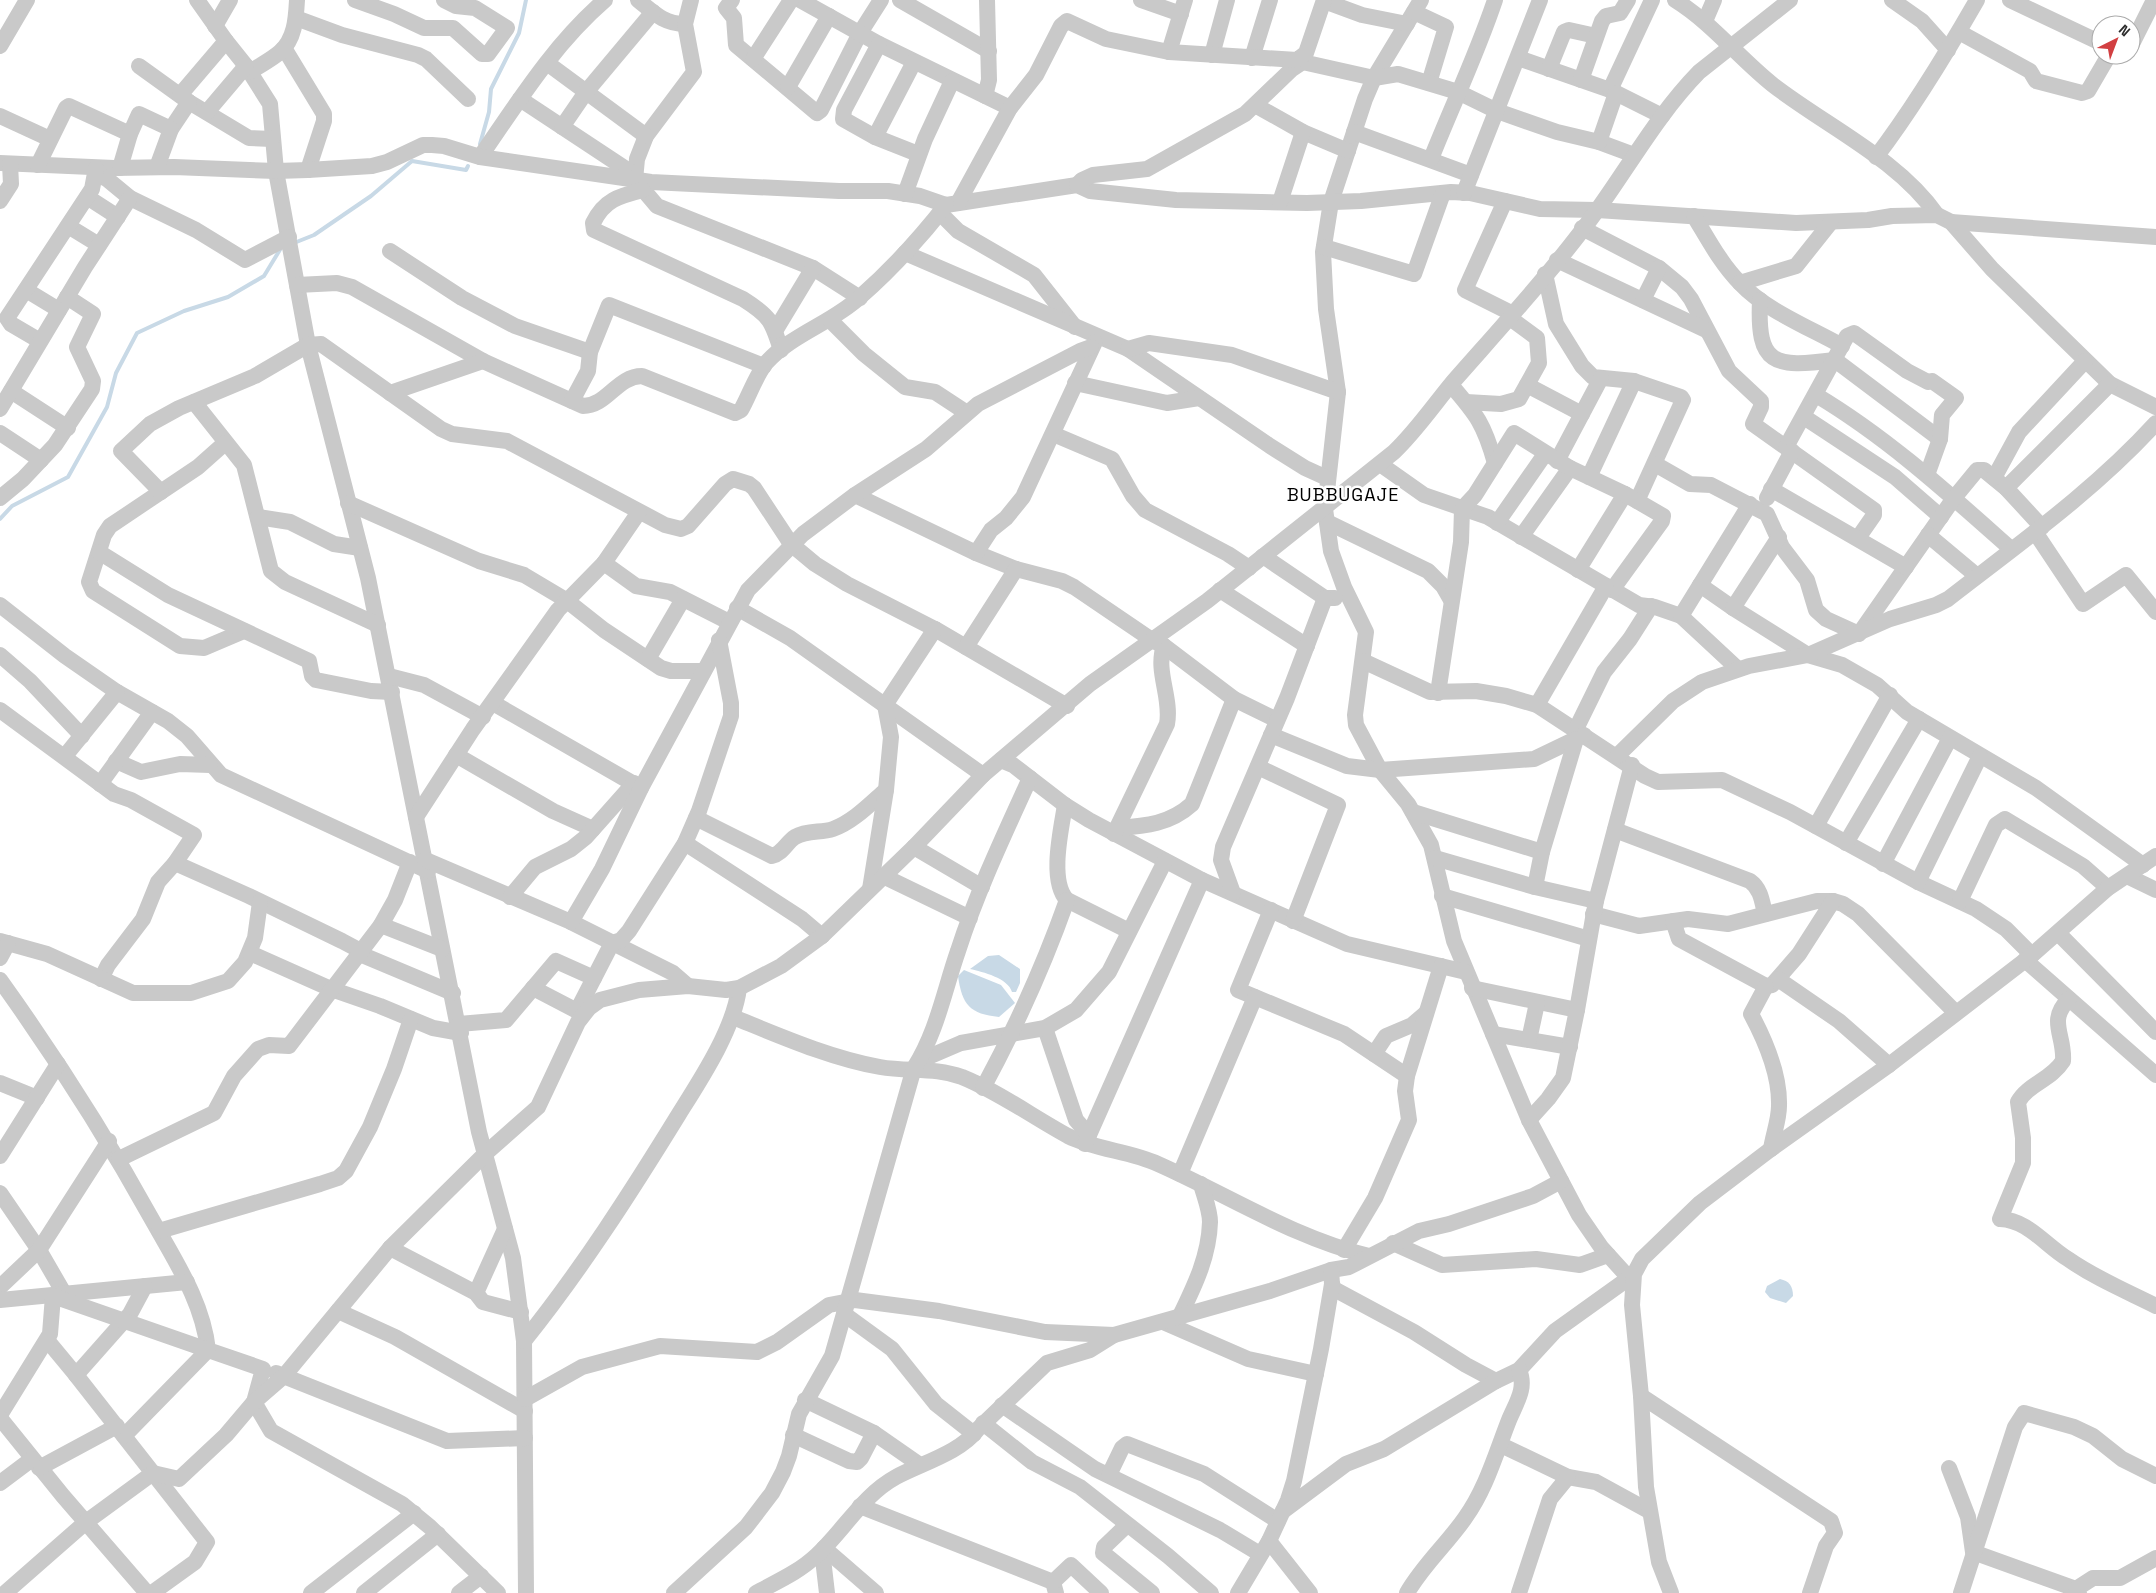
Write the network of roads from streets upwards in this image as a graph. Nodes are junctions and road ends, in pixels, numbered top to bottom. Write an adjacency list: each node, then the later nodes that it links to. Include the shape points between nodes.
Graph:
1 (27, 0): 45 (street)
2 (198, 0): 39 (street)
3 (230, 0): 39 (street)
4 (297, 0): 36 (street)
5 (356, 0): 6 (street, via 424,28 453,28 482,54 488,54 507,28 475,8 456,6)
6 (444, 0)
7 (605, 0): 31 (street)
8 (638, 0): 33 (street)
9 (691, 0): 38 (street)
10 (732, 0): 56 (street, via 726,8 734,18 734,42)
11 (791, 0): 56 (street)
12 (800, 0): 35 (street)
13 (881, 0): 42 (street)
14 (900, 0): 50 (street)
15 (988, 0): 50 (street)
16 (1141, 0): 32 (street)
17 (1227, 0): 53 (street)
18 (1270, 0): 54 (street)
19 (1324, 0): 34 (street, via 1362,15); 57 (street)
20 (1495, 0): 71 (street, via 1480,47)
21 (1540, 0): 55 (street)
22 (1628, 0): 43 (street, via 1620,13 1606,16)
23 (1652, 0): 69 (street)
24 (1675, 0): 37 (street)
25 (1714, 0): 37 (street)
26 (1790, 0): 49 (street)
27 (1892, 0): 51 (street, via 1922,21)
28 (2010, 0): 44 (street)
29 (2154, 0): 40 (street)
30 (1975, 1): 41 (street)
31 (587, 6): 59 (street)
32 (1183, 7): 52 (street)
33 (653, 12): 38 (street, via 672,24); 70 (street)
34 (1414, 12): 64 (street); 67 (street, via 1446,25)
35 (829, 16): 42 (street); 68 (street)
36 (296, 18): 48 (street); 74 (street, via 342,35 426,58)
37 (1705, 21): 49 (street)
38 (686, 24): 87 (street, via 694,72)
39 (215, 26): 46 (street)
40 (2141, 26)
41 (1959, 32): 51 (street); 60 (street, via 2030,71 2036,81 2082,93 2088,91)
42 (860, 33): 47 (street); 68 (street, via 821,110 814,112)
43 (1596, 36): 63 (street, via 1569,30 1564,32); 65 (street)
44 (2091, 38)
45 (1, 42)
46 (226, 42): 62 (street); 73 (street)
47 (879, 44): 58 (street); 88 (street, via 843,115 843,119)
48 (284, 48): 62 (street); 103 (street, via 324,114)
49 (1732, 48): 81 (street, via 1699,72); 96 (street, via 1774,85)
50 (989, 50): 72 (street)
51 (1948, 50): 96 (street, via 1902,123)
52 (1169, 52): 53 (street); 77 (street, via 1106,39 1067,21 1036,75)
53 (1212, 55): 54 (street)
54 (1252, 58): 57 (street)
55 (1518, 58): 63 (street); 78 (street)
56 (753, 60): 68 (street)
57 (1303, 60): 64 (street); 76 (street)
58 (914, 62): 66 (street); 88 (street)
59 (547, 63): 70 (street); 75 (street)
60 (2103, 65)
61 (139, 66): 73 (street)
62 (248, 69): 79 (street); 90 (street, via 270,104)
63 (1549, 69): 65 (street)
64 (1374, 78): 67 (street, via 1398,74); 85 (street)
65 (1581, 80): 69 (street)
66 (952, 81): 72 (street); 93 (street)
67 (1429, 83): 71 (street)
68 (788, 87)
69 (1613, 91): 81 (street); 91 (street)
70 (586, 92): 82 (street); 87 (street)
71 (1458, 92): 78 (street); 97 (street)
72 (985, 96): 77 (street)
73 (184, 98): 79 (street); 83 (street)
74 (468, 99)
75 (520, 99): 82 (street); 95 (street)
76 (1255, 105): 84 (street); 107 (street, via 1245,114 1147,169 1093,175)
77 (1010, 108): 117 (street)
78 (1497, 111): 91 (street); 105 (street)
79 (207, 112): 90 (street, via 251,139)
80 (0, 116): 89 (street)
81 (1662, 116): 94 (street)
82 (562, 127): 106 (street)
83 (171, 129): 86 (street, via 141,113); 100 (street)
84 (1303, 132): 92 (street); 115 (street)
85 (1354, 132): 92 (street); 97 (street)
86 (130, 134): 89 (street, via 69,106); 101 (street)
87 (646, 136): 106 (street, via 637,159)
88 (874, 137): 93 (street)
89 (50, 139): 99 (street)
90 (272, 139): 104 (street)
91 (1599, 142): 94 (street)
92 (1348, 151): 116 (street)
93 (918, 154): 110 (street)
94 (1634, 155): 118 (street)
95 (480, 157): 103 (street, via 444,146 423,145 372,166); 106 (street)
96 (1876, 157): 121 (street, via 1920,193)
97 (1431, 159): 105 (street)
98 (5, 164): 99 (street); 113 (street, via 11,181)
99 (38, 165): 102 (street)
100 (157, 167): 101 (street); 104 (street)
101 (120, 168): 102 (street)
102 (96, 170): 111 (street); 112 (street)
103 (308, 170): 104 (street)
104 (276, 171): 125 (street)
105 (1472, 175): 109 (street)
106 (638, 182): 110 (street); 132 (street, via 657,206); 146 (street, via 606,203 593,223 594,230 744,299 770,319)
107 (1077, 185): 115 (street, via 1090,191 1176,200); 117 (street)
108 (1443, 193): 109 (street); 116 (street); 128 (street, via 1414,274)
109 (1464, 193): 114 (street)
110 (905, 194): 117 (street)
111 (87, 197): 120 (street); 123 (street)
112 (130, 198): 120 (street); 125 (street, via 196,230 245,260)
113 (0, 201)
114 (1505, 201): 118 (street, via 1540,209); 142 (street, via 1465,290)
115 (1280, 202): 116 (street)
116 (1331, 202): 128 (street)
117 (948, 207): 130 (street); 144 (street, via 958,231 1034,275)
118 (1597, 210): 119 (street); 124 (street)
119 (1694, 216): 122 (street, via 1796,223); 135 (street, via 1713,249)
120 (118, 217): 127 (street)
121 (1944, 219): 122 (street, via 1892,216); 126 (street); 155 (street)
122 (1831, 222): 135 (street, via 1796,266)
123 (68, 226): 127 (street); 137 (street)
124 (1582, 228): 131 (street); 133 (street)
125 (289, 237): 136 (street)
126 (2156, 238)
127 (100, 245): 141 (street)
128 (1324, 247): 164 (street, via 1326,309)
129 (390, 251): 152 (street, via 462,298 515,326)
130 (904, 253): 138 (street); 144 (street)
131 (1557, 260): 134 (street); 139 (street)
132 (813, 268): 138 (street); 146 (street)
133 (1659, 268): 139 (street); 145 (street, via 1682,287)
134 (1545, 274): 142 (street); 157 (street, via 1556,324 1582,366 1593,377)
135 (1740, 283): 140 (street)
136 (297, 285): 149 (street); 154 (street, via 344,284)
137 (26, 290): 141 (street); 147 (street, via 7,318)
138 (860, 298): 143 (street)
139 (1643, 300): 145 (street)
140 (1760, 300): 153 (street); 153 (street, via 1762,344 1776,360 1789,362)
141 (63, 304): 147 (street); 177 (street, via 93,314 77,348 93,381 92,389)
142 (1512, 316): 161 (street); 162 (street, via 1539,343 1539,363)
143 (830, 320): 151 (street); 173 (street, via 905,388 935,392)
144 (1075, 328): 148 (street)
145 (1706, 330): 182 (street, via 1729,371 1761,401 1753,424)
146 (775, 331): 151 (street)
147 (40, 341): 163 (street)
148 (1094, 342): 150 (street); 159 (street); 173 (street)
149 (308, 345): 165 (street, via 321,344); 169 (street, via 255,376); 198 (street)
150 (1128, 349): 164 (street, via 1150,343 1232,355); 167 (street)
151 (781, 350): 156 (street)
152 (590, 352): 156 (street, via 607,307 611,305); 168 (street, via 588,371)
153 (1838, 353): 166 (street); 180 (street); 180 (street, via 1847,336 1854,333 1907,371 1932,381 1956,398 1942,415)
154 (483, 361): 165 (street); 168 (street)
155 (2085, 361): 160 (street); 191 (street, via 2019,432)
156 (764, 366): 168 (street, via 741,410 736,413 642,376 627,378 590,406)
157 (1601, 378): 158 (street); 174 (street)
158 (1634, 381): 187 (street, via 1684,400); 189 (street)
159 (1076, 383): 167 (street, via 1167,403); 179 (street)
160 (2110, 384): 171 (street); 191 (street)
161 (1451, 385): 170 (street); 186 (street, via 1408,439)
162 (1527, 385): 170 (street, via 1519,399 1512,402); 174 (street)
163 (11, 390): 172 (street); 177 (street)
164 (1338, 392): 190 (street)
165 (390, 393): 201 (street, via 441,429 452,434 506,441)
166 (1816, 395): 175 (street); 188 (street, via 1850,416)
167 (1199, 398): 190 (street, via 1305,468)
168 (572, 401)
169 (194, 402): 181 (street); 194 (street, via 150,424 121,450)
170 (1466, 402): 185 (street, via 1482,424)
171 (2156, 407)
172 (0, 409)
173 (967, 413): 195 (street, via 926,449)
174 (1582, 414): 184 (street)
175 (1804, 418): 182 (street); 204 (street, via 1894,477)
176 (2156, 424): 206 (street, via 2107,473)
177 (68, 428): 183 (street)
178 (0, 433): 183 (street)
179 (1053, 434): 215 (street, via 1023,497 991,530); 219 (street, via 1112,459 1145,510)
180 (1940, 439): 188 (street)
181 (226, 443): 194 (street); 203 (street, via 244,465)
182 (1789, 449): 192 (street); 210 (street, via 1874,510)
183 (41, 460): 193 (street)
184 (1557, 461): 185 (street, via 1516,432); 189 (street); 205 (street); 208 (street)
185 (1495, 463): 200 (street)
186 (1380, 464): 200 (street, via 1424,495); 202 (street)
187 (1655, 464): 196 (street); 199 (street, via 1690,484 1711,485)
188 (1927, 475): 197 (street)
189 (1589, 477): 196 (street)
190 (1327, 478): 202 (street)
191 (2000, 483): 197 (street, via 1984,470 1977,470); 206 (street)
192 (1771, 489): 199 (street); 210 (street)
193 (3, 491)
194 (161, 492): 214 (street, via 110,526)
195 (855, 495): 211 (street); 215 (street)
196 (1631, 497): 221 (street); 224 (street, via 1663,518)
197 (1954, 498): 204 (street); 213 (street)
198 (348, 503): 212 (street); 229 (street, via 486,564 516,571)
199 (1756, 506): 209 (street, via 1771,519); 223 (street)
200 (1462, 509): 205 (street); 230 (street, via 1461,542)
201 (639, 512): 211 (street, via 681,529 688,526 733,479 754,488); 217 (street)
202 (1326, 515): 216 (street); 226 (street, via 1331,550); 230 (street, via 1428,571)
203 (258, 517): 212 (street, via 290,522 334,544); 237 (street, via 272,572 278,578)
204 (1941, 517): 207 (street)
205 (1497, 523): 208 (street)
206 (2039, 530): 213 (street); 234 (street, via 2083,604 2126,575)
207 (1928, 535): 218 (street); 222 (street)
208 (1521, 537): 221 (street)
209 (1779, 538): 233 (street); 240 (street, via 1807,580 1816,610 1826,619)
210 (1858, 538): 218 (street)
211 (791, 544): 235 (street, via 748,590); 238 (street, via 847,584)
212 (360, 548): 237 (street)
213 (2012, 549): 222 (street)
214 (99, 552): 239 (street, via 168,595); 239 (street, via 89,582 93,591 180,646 204,648)
215 (976, 553): 220 (street)
216 (1263, 556): 219 (street); 227 (street)
217 (604, 563): 228 (street, via 636,586 670,592); 229 (street)
218 (1906, 566): 240 (street)
219 (1249, 568): 225 (street)
220 (1016, 569): 242 (street, via 1074,587); 244 (street)
221 (1578, 570): 224 (street)
222 (1977, 576): 240 (street, via 1936,605 1890,619)
223 (1700, 585): 233 (street); 236 (street)
224 (1609, 588): 232 (street, via 1639,605); 257 (street)
225 (1220, 590): 242 (street); 243 (street)
226 (1350, 597): 227 (street); 248 (street, via 1366,632)
227 (1325, 598): 243 (street)
228 (683, 599): 235 (street); 247 (street)
229 (566, 600): 247 (street); 256 (street)
230 (1451, 600): 253 (street)
231 (0, 605): 252 (street)
232 (1651, 606): 236 (street); 265 (street, via 1604,672)
233 (1733, 608): 246 (street)
234 (2156, 612)
235 (733, 615): 241 (street); 258 (street, via 790,638)
236 (1681, 616): 249 (street)
237 (378, 624): 251 (street)
238 (935, 630): 244 (street); 258 (street)
239 (244, 631): 251 (street, via 309,661 316,680 371,691)
240 (1859, 634): 246 (street)
241 (720, 640): 250 (street); 286 (street, via 731,716)
242 (1158, 643): 255 (street); 259 (street, via 1090,684); 290 (street, via 1167,724)
243 (1307, 646): 264 (street)
244 (966, 647): 259 (street)
245 (0, 655): 266 (street, via 30,681)
246 (1808, 655): 249 (street); 254 (street, via 1855,671)
247 (648, 659): 250 (street, via 671,671)
248 (1362, 661): 253 (street); 277 (street, via 1356,725)
249 (1738, 669): 270 (street, via 1702,682 1673,702)
250 (703, 671): 281 (street)
251 (390, 684): 262 (street, via 424,685); 285 (street)
252 (117, 692): 261 (street); 266 (street)
253 (1438, 693): 257 (street, via 1476,691)
254 (1890, 695): 263 (street); 287 (street)
255 (1234, 699): 264 (street); 290 (street, via 1192,804 1169,820)
256 (493, 703): 262 (street); 281 (street)
257 (1537, 705): 265 (street)
258 (885, 706): 278 (street); 282 (street, via 891,737)
259 (1067, 706): 272 (street)
260 (0, 710): 269 (street)
261 (152, 712): 273 (street); 274 (street, via 187,736)
262 (483, 717): 268 (street)
263 (1919, 719): 267 (street); 292 (street)
264 (1274, 728): 276 (street); 277 (street, via 1348,766)
265 (1579, 735): 270 (street); 277 (street, via 1527,760); 294 (street)
266 (82, 736): 269 (street)
267 (1950, 738): 271 (street); 300 (street)
268 (456, 755): 285 (street); 288 (street, via 553,811)
269 (65, 756): 280 (street)
270 (1617, 756): 275 (street)
271 (1980, 756): 297 (street); 304 (street)
272 (1001, 760): 278 (street); 279 (street)
273 (116, 761): 274 (street, via 141,772 180,764); 280 (street)
274 (210, 764): 299 (street, via 221,775)
275 (1632, 766): 287 (street, via 1658,782 1722,780); 289 (street)
276 (1258, 767): 310 (street, via 1223,848 1221,860); 321 (street, via 1338,805)
277 (1380, 770): 284 (street)
278 (984, 774): 293 (street)
279 (1030, 778): 283 (street); 305 (street)
280 (100, 784): 298 (street, via 193,834)
281 (638, 785): 288 (street); 323 (street, via 602,869)
282 (886, 790): 286 (street, via 856,816 833,829 795,837 777,855 766,854); 308 (street)
283 (1065, 805): 290 (street); 313 (street, via 1058,868 1061,890)
284 (1413, 812): 294 (street); 295 (street)
285 (416, 817): 299 (street)
286 (696, 818): 291 (street)
287 (1816, 826): 292 (street)
288 (593, 829): 311 (street, via 571,849 535,867)
289 (1615, 830): 317 (street); 319 (street, via 1750,881 1759,890)
290 (1116, 831): 296 (street)
291 (685, 842): 327 (street, via 802,919); 330 (street, via 629,931 621,940)
292 (1846, 843): 300 (street)
293 (914, 847): 301 (street); 305 (street)
294 (1542, 852): 306 (street)
295 (1435, 858): 306 (street); 312 (street)
296 (1165, 861): 303 (street); 325 (street)
297 (2149, 861): 302 (street)
298 (175, 863): 316 (street); 339 (street, via 158,882 143,919)
299 (421, 864): 311 (street); 324 (street); 331 (street)
300 (1883, 864): 304 (street)
301 (883, 876): 308 (street); 320 (street)
302 (2127, 876): 307 (street); 309 (street)
303 (1202, 880): 310 (street); 374 (street)
304 (1918, 882): 314 (street)
305 (982, 887): 320 (street)
306 (1535, 887): 317 (street)
307 (2108, 888): 314 (street, via 2083,866 2005,819 1996,825); 326 (street)
308 (870, 889): 327 (street)
309 (2156, 890)
310 (1233, 893): 318 (street)
311 (510, 896): 323 (street)
312 (1442, 896): 328 (street); 337 (street)
313 (1067, 900): 325 (street); 360 (street, via 1052,944)
314 (1960, 900): 335 (street, via 2006,929)
315 (1833, 901): 319 (street, via 1817,901); 341 (street, via 1799,954); 352 (street, via 1858,914)
316 (260, 902): 332 (street); 333 (street, via 358,949)
317 (1594, 907): 322 (street, via 1639,926); 328 (street)
318 (1271, 910): 321 (street); 348 (street, via 1238,988)
319 (1765, 914): 322 (street, via 1728,924)
320 (970, 918): 366 (street, via 931,1038)
321 (1293, 921): 336 (street, via 1347,944)
322 (1673, 921): 341 (street, via 1679,939)
323 (571, 922): 330 (street)
324 (381, 924): 331 (street); 333 (street)
325 (1130, 931): 357 (street, via 1109,972 1085,1000 1076,1010)
326 (2058, 933): 335 (street); 359 (street)
327 (822, 936): 344 (street, via 781,966)
328 (1589, 938): 351 (street)
329 (4, 942): 334 (street); 339 (street, via 47,954)
330 (612, 943): 338 (street); 342 (street, via 673,973)
331 (442, 949): 347 (street)
332 (250, 953): 339 (street, via 228,981 191,993 133,993); 346 (street)
333 (360, 954): 346 (street); 347 (street)
334 (0, 958)
335 (2029, 958): 349 (street); 352 (street)
336 (1441, 966): 337 (street); 354 (street)
337 (1466, 972): 345 (street)
338 (594, 978): 343 (street, via 556,961); 353 (street)
339 (101, 979)
340 (0, 980): 365 (street)
341 (1772, 983): 367 (street, via 1839,1021); 376 (street, via 1751,1014 1763,1035 1777,1085 1779,1106)
342 (688, 986): 344 (street); 353 (street, via 639,990 600,1000)
343 (533, 988): 353 (street); 358 (street, via 506,1020)
344 (738, 988): 355 (street)
345 (1472, 988): 350 (street); 361 (street)
346 (331, 989): 356 (street); 379 (street, via 289,1046 269,1045 258,1049 234,1076 214,1113)
347 (453, 993): 358 (street)
348 (1255, 997): 364 (street, via 1344,1034); 380 (street)
349 (2069, 999): 368 (street); 400 (street, via 2059,1010 2057,1018 2063,1061 2052,1075 2029,1089 2018,1102 2023,1164 2000,1219 2013,1219 2024,1224 2067,1259)
350 (1537, 1003): 351 (street); 362 (street)
351 (1577, 1010): 363 (street)
352 (1956, 1012): 367 (street)
353 (580, 1013): 377 (street, via 538,1107)
354 (1426, 1013): 364 (street, via 1412,1025 1386,1036); 369 (street)
355 (733, 1017): 366 (street, via 860,1062 882,1067); 408 (street, via 656,1152 549,1310)
356 (411, 1019): 358 (street, via 433,1028); 385 (street, via 370,1127 343,1174)
357 (1045, 1028): 360 (street); 374 (street, via 1076,1120)
358 (460, 1029): 377 (street)
359 (2156, 1032)
360 (1012, 1034): 366 (street, via 961,1043); 371 (street)
361 (1493, 1034): 362 (street); 373 (street)
362 (1529, 1040): 363 (street)
363 (1570, 1046): 373 (street, via 1560,1082)
364 (1374, 1054): 369 (street)
365 (58, 1064): 372 (street); 375 (street)
366 (916, 1065): 371 (street, via 947,1072); 401 (street)
367 (1889, 1065): 376 (street)
368 (2156, 1075)
369 (1407, 1076): 389 (street, via 1405,1091 1409,1120 1375,1198)
370 (0, 1083): 372 (street)
371 (983, 1088): 374 (street)
372 (37, 1098): 378 (street)
373 (1529, 1120): 381 (street)
374 (1087, 1139): 380 (street)
375 (109, 1141): 379 (street); 388 (street)
376 (1770, 1148): 394 (street, via 1700,1202 1642,1259)
377 (486, 1153): 384 (street); 387 (street)
378 (0, 1156)
379 (119, 1159): 385 (street)
380 (1180, 1174): 382 (street)
381 (1561, 1181): 386 (street, via 1533,1196 1419,1231); 390 (street, via 1578,1215)
382 (1201, 1184): 389 (street, via 1286,1227); 404 (street, via 1210,1221 1204,1261 1199,1278)
383 (0, 1193): 388 (street)
384 (505, 1229): 397 (street); 403 (street)
385 (159, 1231): 393 (street)
386 (1394, 1243): 390 (street, via 1442,1265 1536,1259 1580,1265); 391 (street)
387 (390, 1248): 397 (street); 402 (street)
388 (39, 1250): 396 (street); 398 (street)
389 (1344, 1250): 391 (street)
390 (1608, 1255): 394 (street)
391 (1370, 1256): 392 (street)
392 (1331, 1277): 404 (street); 412 (street); 415 (street, via 1334,1289)
393 (187, 1282): 395 (street); 409 (street, via 202,1314)
394 (1631, 1283): 411 (street, via 1556,1331); 416 (street)
395 (146, 1286): 398 (street); 405 (street)
396 (0, 1287)
397 (476, 1293): 403 (street, via 483,1302)
398 (59, 1295): 399 (street); 405 (street); 407 (street, via 52,1329)
399 (0, 1300)
400 (2156, 1306)
401 (845, 1308): 406 (street, via 939,1311 1045,1332); 417 (street, via 832,1356); 419 (street, via 830,1305 757,1352 660,1346 582,1367); 422 (street, via 892,1349 946,1415)
402 (338, 1310): 414 (street); 419 (street)
403 (521, 1312): 408 (street)
404 (1171, 1320): 406 (street); 412 (street, via 1248,1360)
405 (124, 1321): 409 (street); 413 (street)
406 (1114, 1335): 420 (street, via 1090,1350 1047,1363)
407 (46, 1340): 413 (street); 421 (street)
408 (524, 1341): 419 (street)
409 (208, 1350): 410 (street); 423 (street)
410 (263, 1369): 414 (street); 418 (street)
411 (1519, 1370): 415 (street); 427 (street, via 1523,1378 1522,1388)
412 (1316, 1374): 439 (street, via 1294,1481)
413 (76, 1375): 423 (street)
414 (284, 1376): 418 (street); 426 (street, via 447,1441)
415 (1496, 1381): 439 (street, via 1384,1449 1346,1464)
416 (1641, 1396): 437 (street); 470 (street, via 1830,1521 1835,1533 1826,1546)
417 (805, 1400): 424 (street); 425 (street)
418 (254, 1402): 431 (street, via 226,1435 180,1479); 438 (street, via 271,1431)
419 (525, 1405): 426 (street)
420 (1002, 1405): 422 (street); 432 (street, via 1079,1460)
421 (0, 1416): 428 (street)
422 (978, 1429): 429 (street, via 962,1444); 441 (street, via 1080,1487)
423 (120, 1431): 428 (street); 431 (street)
424 (874, 1433): 425 (street, via 857,1462); 429 (street)
425 (793, 1435): 458 (street, via 783,1472 760,1511)
426 (525, 1438): 457 (street)
427 (1501, 1445): 434 (street); 467 (street, via 1470,1511 1419,1573)
428 (36, 1463): 435 (street); 440 (street)
429 (920, 1465): 436 (street, via 894,1478)
430 (1949, 1468): 445 (street, via 1968,1517)
431 (153, 1473): 440 (street); 452 (street, via 207,1542 195,1562)
432 (1109, 1475): 439 (street, via 1127,1444 1204,1474); 443 (street, via 1220,1530)
433 (2156, 1476): 445 (street, via 2132,1466 2093,1436 2074,1427 2024,1413 2015,1427)
434 (1568, 1477): 437 (street, via 1596,1482); 468 (street, via 1550,1499)
435 (0, 1483)
436 (860, 1506): 444 (street); 448 (street)
437 (1649, 1511): 469 (street, via 1659,1562)
438 (414, 1513): 442 (street); 453 (street)
439 (1281, 1516): 443 (street)
440 (86, 1522): 450 (street); 451 (street)
441 (1127, 1525): 463 (street, via 1104,1546 1103,1554); 464 (street)
442 (438, 1534): 447 (street); 454 (street)
443 (1264, 1547): 465 (street); 466 (street)
444 (826, 1549): 459 (street, via 792,1575); 460 (street, via 823,1560); 461 (street)
445 (1974, 1552): 449 (street); 471 (street)
446 (2156, 1558): 449 (street, via 2120,1578 2093,1578)
447 (481, 1576): 455 (street); 456 (street)
448 (1055, 1587): 462 (street, via 1071,1565)
449 (2077, 1591)
450 (5, 1593)
451 (146, 1593)
452 (152, 1593)
453 (311, 1593)
454 (364, 1593)
455 (459, 1593)
456 (498, 1593)
457 (526, 1593)
458 (674, 1593)
459 (756, 1593)
460 (827, 1593)
461 (876, 1593)
462 (1101, 1593)
463 (1152, 1593)
464 (1211, 1593)
465 (1238, 1593)
466 (1310, 1593)
467 (1407, 1593)
468 (1519, 1593)
469 (1671, 1593)
470 (1810, 1593)
471 (1961, 1593)

